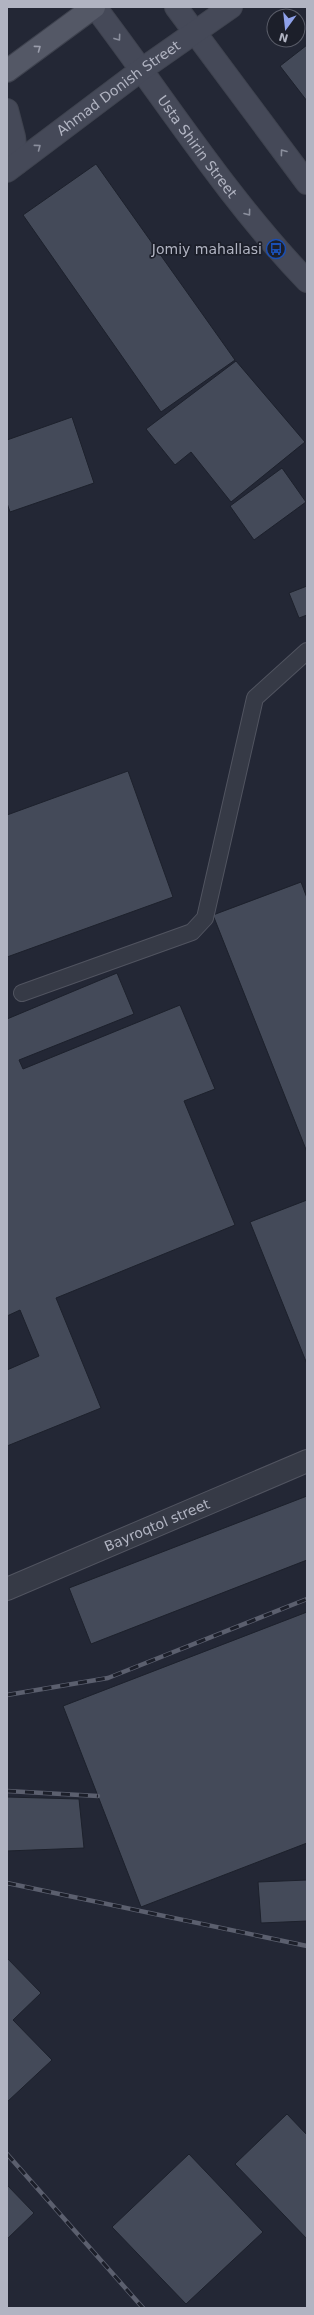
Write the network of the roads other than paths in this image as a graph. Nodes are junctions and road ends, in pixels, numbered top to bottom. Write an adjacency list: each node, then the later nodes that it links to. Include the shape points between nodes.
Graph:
1 (94, 7): 5 (main road, Usta Shirin Street, one-way to 5); 6 (main road, one-way to 1)
2 (176, 7): 4 (main road)
3 (231, 7): 4 (main road, Ahmad Donish Street)
4 (195, 32): 5 (main road, Ahmad Donish Street); 9 (main road, one-way to 4)
5 (141, 70): 8 (main road, Ahmad Donish Street, one-way to 5); 10 (main road, Usta Shirin Street, one-way to 10, via 276,249)
6 (7, 71)
7 (7, 110): 8 (main road, via 14,137)
8 (12, 167)
9 (307, 183)
10 (307, 281)
11 (307, 651): 12 (lane, via 255,698 205,918 192,932)
12 (22, 992)
13 (307, 1461): 14 (street, Bayroqtol street)
14 (7, 1588)

